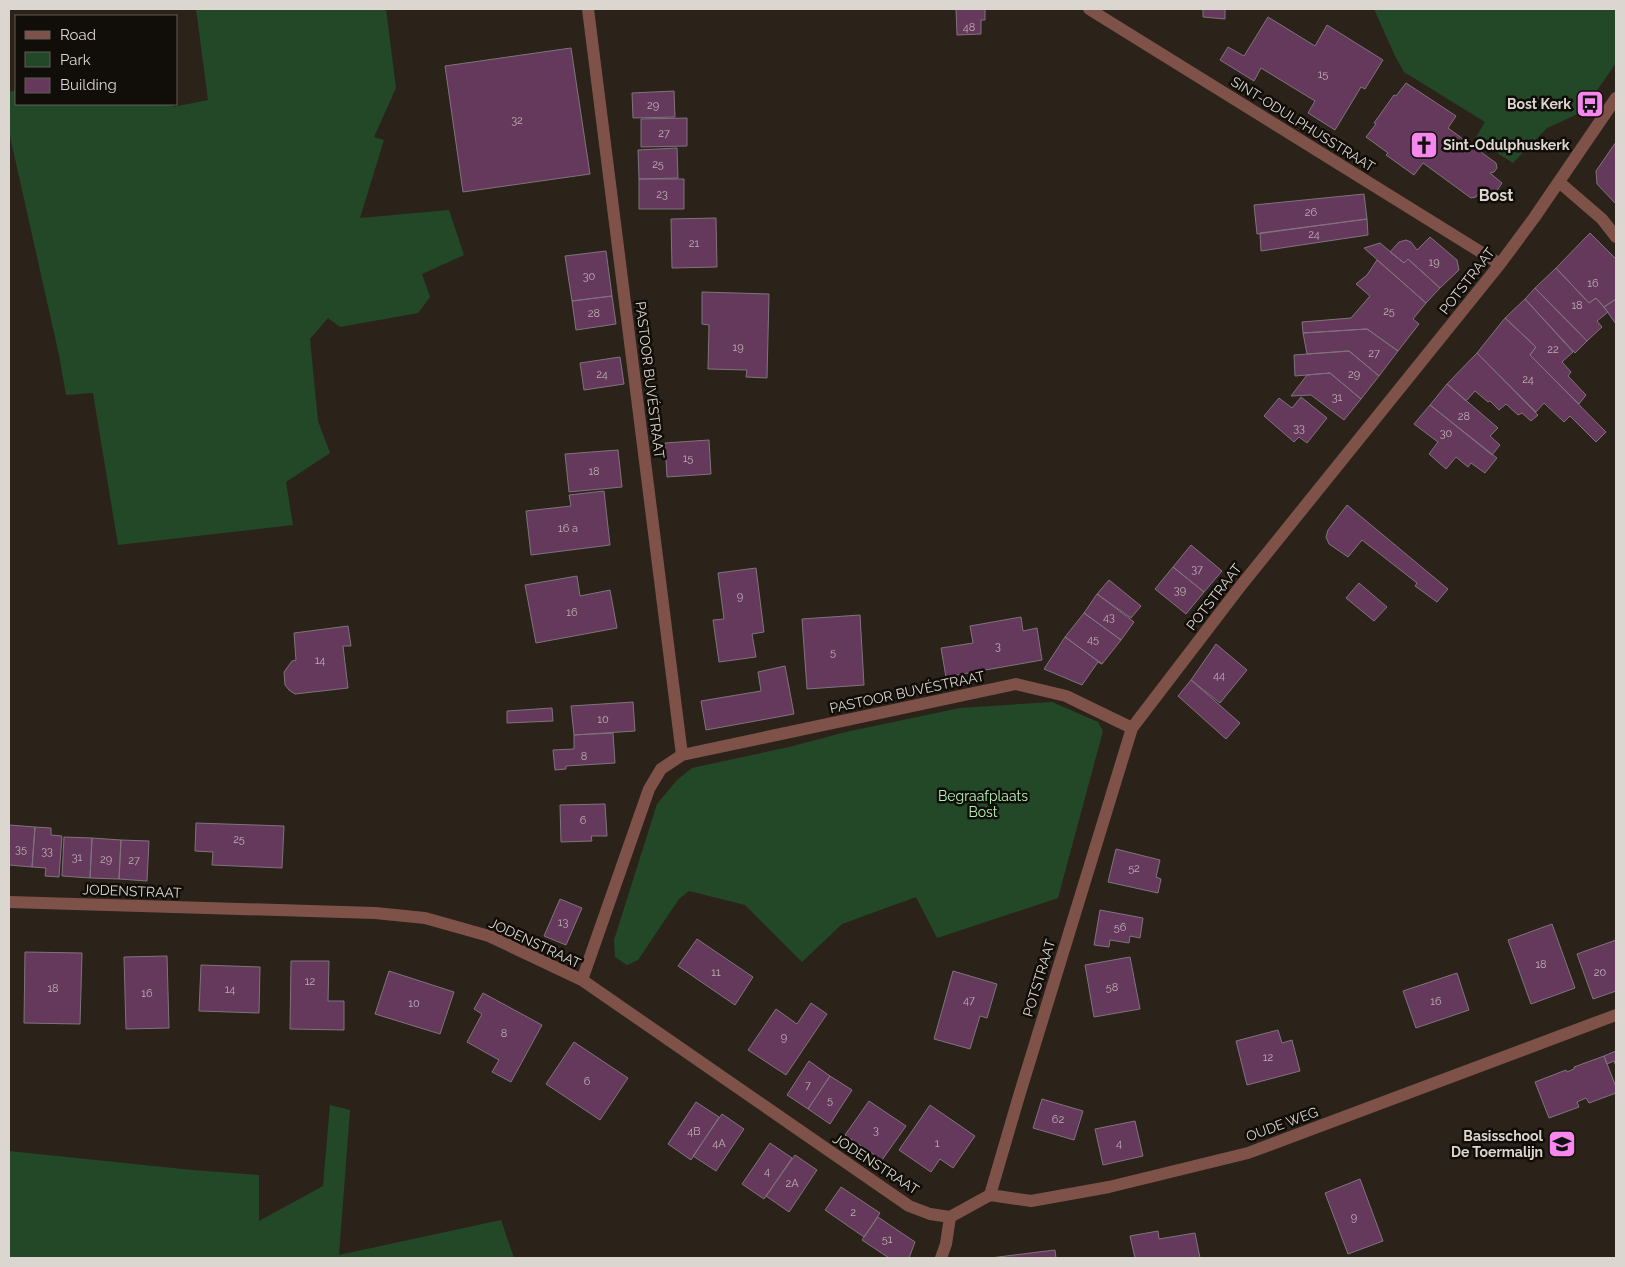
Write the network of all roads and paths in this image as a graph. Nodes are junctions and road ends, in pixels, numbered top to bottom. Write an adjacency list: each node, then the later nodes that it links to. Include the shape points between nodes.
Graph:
1 (588, 9): 8 (street, PASTOOR BUVÉSTRAAT)
2 (1089, 9): 6 (street, SINT-ODULPHUSSTRAAT)
3 (1616, 98): 4 (street, POTSTRAAT)
4 (1559, 182): 5 (street, via 1602,219); 6 (street, POTSTRAAT)
5 (1616, 237)
6 (1500, 264): 7 (street, POTSTRAAT)
7 (1132, 728): 8 (street, PASTOOR BUVÉSTRAAT, via 1066,696 1016,684); 12 (street, POTSTRAAT)
8 (682, 755): 10 (street, PASTOOR BUVÉSTRAAT, via 661,769 649,789)
9 (9, 902): 10 (street, JODENSTRAAT, via 365,912 425,918 490,936)
10 (582, 980): 13 (street, JODENSTRAAT, via 909,1206)
11 (1616, 1014): 12 (street, OUDE WEG, via 1248,1153 1031,1202)
12 (990, 1195): 13 (street)
13 (950, 1217): 14 (street)
14 (941, 1258)

